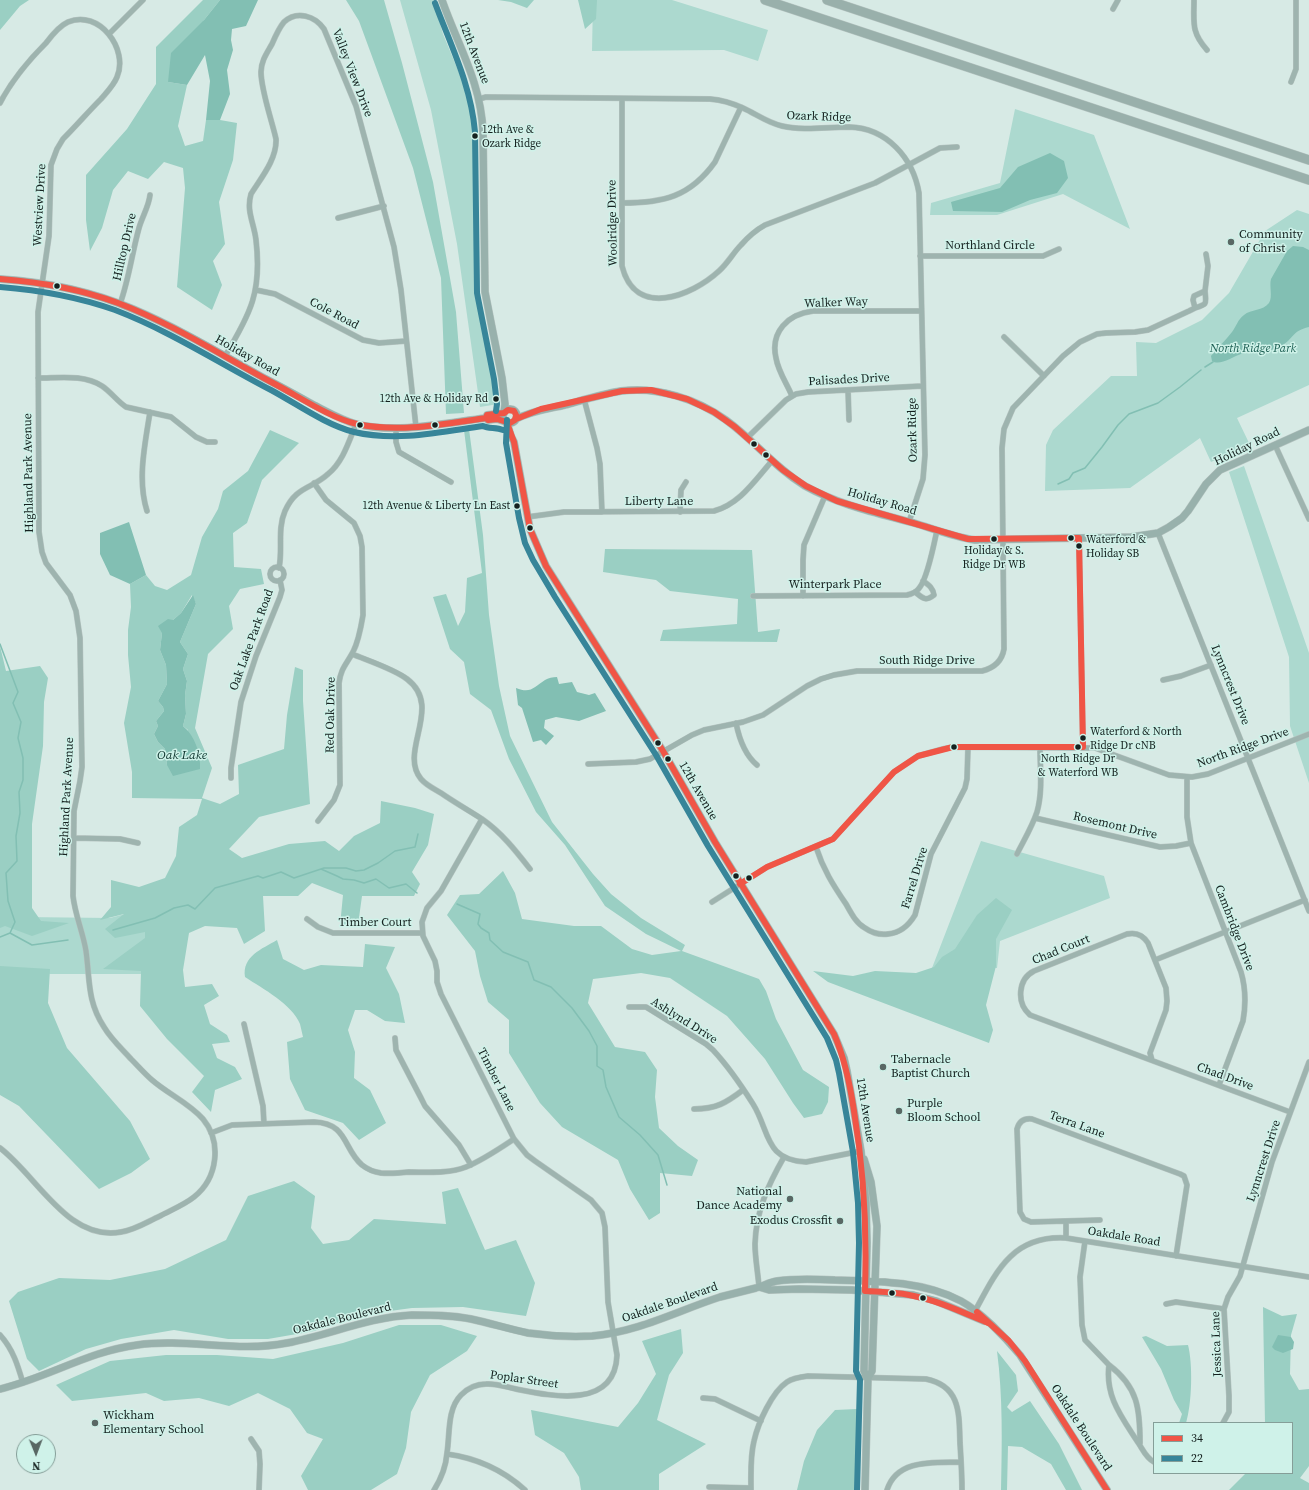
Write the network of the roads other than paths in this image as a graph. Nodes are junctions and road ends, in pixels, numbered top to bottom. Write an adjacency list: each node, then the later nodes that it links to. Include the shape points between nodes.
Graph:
1 (143, 0): 9 (street)
2 (442, 0): 12 (street, 12th Avenue, via 469,64)
3 (765, 0): 19 (highway)
4 (827, 0): 17 (highway)
5 (1118, 0): 8 (street)
6 (1194, 0): 10 (street, via 1194,31)
7 (1296, 0): 11 (street, via 1296,69)
8 (1113, 9)
9 (108, 34): 14 (street, via 98,25 88,21 75,20 62,26 16,76); 28 (street, Westview Drive, via 117,45 120,55 117,77 63,139 51,165 50,236)
10 (1207, 50)
11 (1291, 82)
12 (479, 99): 13 (street, Ozark Ridge); 39 (street, 12th Avenue, via 483,132 485,292)
13 (622, 99): 15 (street, Ozark Ridge, via 710,99 722,100); 21 (street, Woolridge Drive)
14 (0, 103)
15 (741, 107): 18 (street, Ozark Ridge, via 786,127 851,127 870,131 888,140); 21 (street, via 715,162 695,184 679,194 662,200 649,203)
16 (957, 146): 18 (street, Woolridge Drive, via 940,148)
17 (1309, 160)
18 (910, 164): 21 (street, Woolridge Drive, via 875,183 764,225 749,236 712,277 664,299 651,298 637,291 627,281 622,266); 26 (street, Ozark Ridge, via 919,193)
19 (1309, 180)
20 (150, 196): 31 (street, Hilltop Drive, via 139,228)
21 (622, 203)
22 (384, 206): 23 (street); 29 (street, Valley View Drive, via 356,106 324,29 311,17 293,17 281,27 263,59 262,66 262,81 276,146 249,200 249,215 255,235 258,264); 35 (street, Valley View Drive, via 394,247)
23 (338, 218)
24 (1059, 249): 26 (street, Northland Circle, via 1043,256)
25 (1206, 254): 30 (street, South Ridge Drive, via 1208,266)
26 (920, 256): 33 (street, Ozark Ridge)
27 (0, 280): 28 (street, Holiday Road)
28 (42, 284): 31 (street, Holiday Road, via 82,292); 38 (street, Highland Park Avenue, via 38,312)
29 (256, 290): 35 (street, Cole Road, via 275,294 363,340 379,343); 36 (street, Valley View Drive, via 246,318)
30 (1205, 291): 32 (street, South Ridge Drive, via 1206,303); 32 (street, via 1194,296)
31 (120, 304): 36 (street, Holiday Road, via 168,325)
32 (1195, 308): 37 (street, South Ridge Drive, via 1148,330 1106,333 1086,339 1075,346)
33 (921, 311): 40 (street, Ozark Ridge); 42 (street, Walker Way, via 813,311 798,314 790,319 778,334 775,351 776,361)
34 (1004, 337): 37 (street)
35 (406, 341): 53 (street, Valley View Drive)
36 (225, 356): 52 (street, Holiday Road, via 322,409)
37 (1044, 376): 74 (street, South Ridge Drive, via 1013,408 1004,429)
38 (38, 378): 46 (street, via 86,379 100,385 126,407); 98 (street, Highland Park Avenue, via 39,532 42,552 46,563 70,595 76,611 80,638 82,767 74,811)
39 (502, 378): 45 (street, 12th Avenue); 47 (street, 12th Avenue)
40 (922, 386): 41 (street, Palisades Drive); 70 (street, Ozark Ridge, via 925,455 922,479)
41 (848, 390): 42 (street, Palisades Drive, via 808,392); 50 (street)
42 (792, 396): 56 (street, Palisades Drive, via 778,406)
43 (584, 399): 44 (street, Holiday Road); 56 (street, Holiday Road, via 622,391 651,390 668,394 687,399 714,412); 66 (street, via 600,464)
44 (541, 409): 45 (street, Holiday Road); 49 (street, Holiday Road)
45 (513, 410): 47 (street); 49 (street)
46 (150, 412): 57 (street, via 170,417 196,437); 65 (street, via 143,466 143,499)
47 (504, 412): 48 (street, Holiday Road); 51 (street, via 503,418)
48 (486, 418): 51 (street, Holiday Road); 53 (street, Holiday Road)
49 (516, 419): 51 (street); 58 (street, 12th Avenue)
50 (849, 420)
51 (507, 422): 58 (street, 12th Avenue)
52 (356, 424): 54 (street, Holiday Road); 63 (street, Oak Lake Park Road, via 340,461 335,468)
53 (416, 427): 54 (street, Holiday Road)
54 (396, 428): 61 (street, via 399,452)
55 (1309, 430): 59 (street, Holiday Road)
56 (747, 438): 60 (street, Holiday Road)
57 (215, 442)
58 (514, 442): 68 (street, 12th Avenue)
59 (1275, 445): 69 (street); 72 (street, Holiday Road, via 1220,470 1206,484 1182,518)
60 (772, 461): 64 (street, Holiday Road, via 794,479); 67 (street, Liberty Lane, via 741,496 725,508 707,512)
61 (451, 482)
62 (686, 482): 67 (street, via 681,490)
63 (314, 483): 75 (street, Oak Lake Park Road, via 300,491 284,512); 81 (street, Red Oak Drive, via 326,500 354,523 362,542 363,615 359,637)
64 (825, 496): 70 (street, Holiday Road); 80 (street, via 804,545)
65 (147, 511)
66 (602, 512): 67 (street, Liberty Lane); 68 (street, Liberty Lane, via 554,512)
67 (680, 512)
68 (527, 517): 89 (street, 12th Avenue, via 533,540 546,566)
69 (1309, 519)
70 (909, 522): 71 (street, Holiday Road)
71 (938, 530): 74 (street, Holiday Road, via 968,539); 77 (street)
72 (1158, 533): 73 (street, Holiday Road, via 1131,537); 82 (street, Lynncrest Drive)
73 (1079, 538): 74 (street, Holiday Road); 86 (street)
74 (1003, 539): 84 (street, South Ridge Drive, via 1004,649 994,666 982,671 857,671 834,674 807,686 763,715)
75 (279, 568): 76 (street, Oak Lake Park Road, via 284,574); 76 (street, Oak Lake Park Road, via 270,574 273,580)
76 (280, 580): 94 (street, Oak Lake Park Road, via 280,597 241,702)
77 (924, 581): 78 (street); 78 (street, Winterpark Place, via 934,595 924,599)
78 (916, 592): 80 (street, Winterpark Place, via 907,595)
79 (753, 596): 80 (street, Winterpark Place)
80 (803, 596)
81 (352, 654): 96 (street, via 401,676 418,691 422,714 414,758 416,772 424,783); 97 (street, Red Oak Drive, via 343,668 339,683 340,785 334,800)
82 (1211, 665): 83 (street); 90 (street, Lynncrest Drive)
83 (1163, 680)
84 (736, 723): 89 (street, South Ridge Drive, via 704,730); 92 (street, via 741,742)
85 (1309, 734): 90 (street, North Ridge Drive)
86 (1083, 746): 88 (street, North Ridge Drive); 93 (street, North Ridge Drive, via 1108,751 1170,775)
87 (968, 747): 88 (street, North Ridge Drive); 101 (street, North Ridge Drive, via 943,749 922,754 911,760 894,772 833,839); 101 (street, Farrel Drive, via 965,788 931,854 914,915 900,930 891,934 879,934 868,931 859,924 825,871)
88 (1040, 747): 95 (street, via 1040,792)
89 (663, 751): 91 (street, South Ridge Drive, via 643,761); 104 (street, 12th Avenue)
90 (1248, 758): 93 (street, North Ridge Drive, via 1208,774); 105 (street, Lynncrest Drive)
91 (588, 764)
92 (757, 765)
93 (1187, 777): 100 (street, Cambridge Drive, via 1187,817)
94 (231, 778)
95 (1035, 818): 100 (street, Rosemont Drive, via 1160,847); 102 (street)
96 (482, 819): 103 (street, via 495,829); 110 (street, via 441,891 427,908 422,922)
97 (318, 821)
98 (74, 838): 99 (street, via 120,839); 122 (street, Highland Park Avenue, via 74,908 86,952 88,985 98,1017 111,1038 147,1075 196,1112)
99 (138, 843)
100 (1191, 843): 109 (street, Cambridge Drive)
101 (816, 847): 104 (street, North Ridge Drive, via 767,867)
102 (1017, 854)
103 (530, 869)
104 (740, 884): 106 (street, North Ridge Drive); 125 (street, 12th Avenue, via 834,1034 844,1058)
105 (1305, 900): 107 (street, Lynncrest Drive); 109 (street)
106 (712, 902)
107 (1309, 911)
108 (307, 919): 110 (street, Timber Court, via 333,933)
109 (1226, 932): 111 (street); 117 (street, Cambridge Drive, via 1241,972 1246,1002 1243,1021)
110 (422, 933): 123 (street, Timber Lane, via 435,961 441,994)
111 (1155, 960): 115 (street, Chad Court, via 1166,988 1167,1001 1150,1053); 115 (street, Chad Court, via 1143,937 1134,933 1127,934 1030,973 1024,978 1021,987 1023,1006 1030,1015)
112 (629, 1007): 118 (street, Ashlynd Drive, via 646,1007 706,1044 719,1056)
113 (244, 1024): 121 (street, via 263,1106)
114 (395, 1038): 127 (street, via 396,1050 425,1106 459,1145)
115 (1152, 1060): 117 (street, Chad Drive)
116 (1309, 1062): 120 (street, Lynncrest Drive)
117 (1219, 1085): 120 (street, Chad Drive)
118 (743, 1090): 119 (street, via 719,1106); 126 (street, Ashlynd Drive, via 754,1105 768,1140)
119 (694, 1109)
120 (1290, 1112): 133 (street, Lynncrest Drive, via 1272,1162)
121 (264, 1124): 122 (street, via 232,1125); 127 (street, via 314,1122 331,1126 344,1137 358,1161 375,1172 452,1171)
122 (211, 1133): 124 (street, Highland Park Avenue, via 215,1149 214,1167 202,1190 189,1201 137,1227 125,1232 112,1233 92,1230 74,1222)
123 (514, 1139): 127 (street); 143 (street, Timber Lane, via 534,1161 591,1200 602,1213 605,1227 608,1302)
124 (0, 1148)
125 (861, 1151): 126 (street, via 806,1162); 135 (street, 12th Avenue, via 866,1222); 136 (street, 12th Avenue, via 867,1165 875,1206)
126 (784, 1157): 137 (street, via 765,1192 758,1216 755,1245)
127 (471, 1165)
128 (1100, 1220): 129 (street, Terra Lane)
129 (1066, 1221): 130 (street); 132 (street, Terra Lane, via 1031,1222 1021,1216 1017,1130 1024,1120 1032,1119 1184,1176 1187,1185)
130 (1066, 1238): 131 (street, Oakdale Road); 142 (street, Oakdale Road, via 1036,1241 1014,1253 996,1274)
131 (1085, 1241): 132 (street, Oakdale Road); 145 (street, via 1080,1277 1082,1325 1085,1340)
132 (1176, 1256): 133 (street, Oakdale Road)
133 (1243, 1267): 134 (street, Oakdale Road); 141 (street, Jessica Lane)
134 (1309, 1278)
135 (866, 1281): 136 (street, Oakdale Boulevard); 137 (street, Oakdale Boulevard, via 791,1280 775,1281); 138 (street, 12th Avenue)
136 (876, 1282): 139 (street, 12th Avenue); 142 (street, Oakdale Boulevard, via 937,1291 963,1302)
137 (759, 1287): 138 (street, Oakdale Boulevard, via 769,1290); 143 (street, Oakdale Boulevard)
138 (865, 1291): 139 (street, Oakdale Boulevard); 146 (street, 12th Avenue, via 864,1371)
139 (875, 1292): 142 (street, Oakdale Boulevard, via 913,1295); 146 (street, 12th Avenue, via 872,1371)
140 (1166, 1304): 141 (street, via 1176,1302)
141 (1224, 1309): 151 (street, Jessica Lane, via 1229,1412)
142 (974, 1313): 165 (street, Oakdale Boulevard, via 1009,1341 1025,1361)
143 (613, 1333): 147 (street, Oakdale Boulevard, via 547,1335 461,1317 403,1316 363,1322 300,1340 268,1346 232,1347 170,1342 134,1345 99,1353); 154 (street, Poplar Street, via 617,1355 615,1370 604,1386 590,1394 548,1394 487,1384 467,1390 461,1395 451,1414)
144 (0, 1335): 147 (street, via 15,1358)
145 (1109, 1365): 153 (street, via 1110,1391 1117,1411); 153 (street, via 1120,1373 1134,1395 1139,1413)
146 (868, 1378): 150 (street, via 808,1376 793,1379 776,1393); 156 (street, via 926,1379 940,1383 946,1388 955,1398 959,1412); 162 (street, 12th Avenue)
147 (23, 1383): 148 (street, Oakdale Boulevard)
148 (0, 1389)
149 (703, 1398): 150 (street, via 714,1399)
150 (761, 1421): 158 (street, via 752,1453)
151 (1224, 1422)
152 (251, 1439): 159 (street, via 259,1451)
153 (1140, 1444): 155 (street, via 1145,1455)
154 (447, 1454): 160 (street, Poplar Street); 161 (street, via 464,1456 486,1464)
155 (1153, 1461)
156 (961, 1462): 163 (street, via 910,1466 895,1476); 164 (street)
157 (709, 1487): 158 (street)
158 (751, 1489)
159 (259, 1490)
160 (434, 1490)
161 (525, 1490)
162 (865, 1490)
163 (887, 1490)
164 (962, 1490)
165 (1107, 1490)

